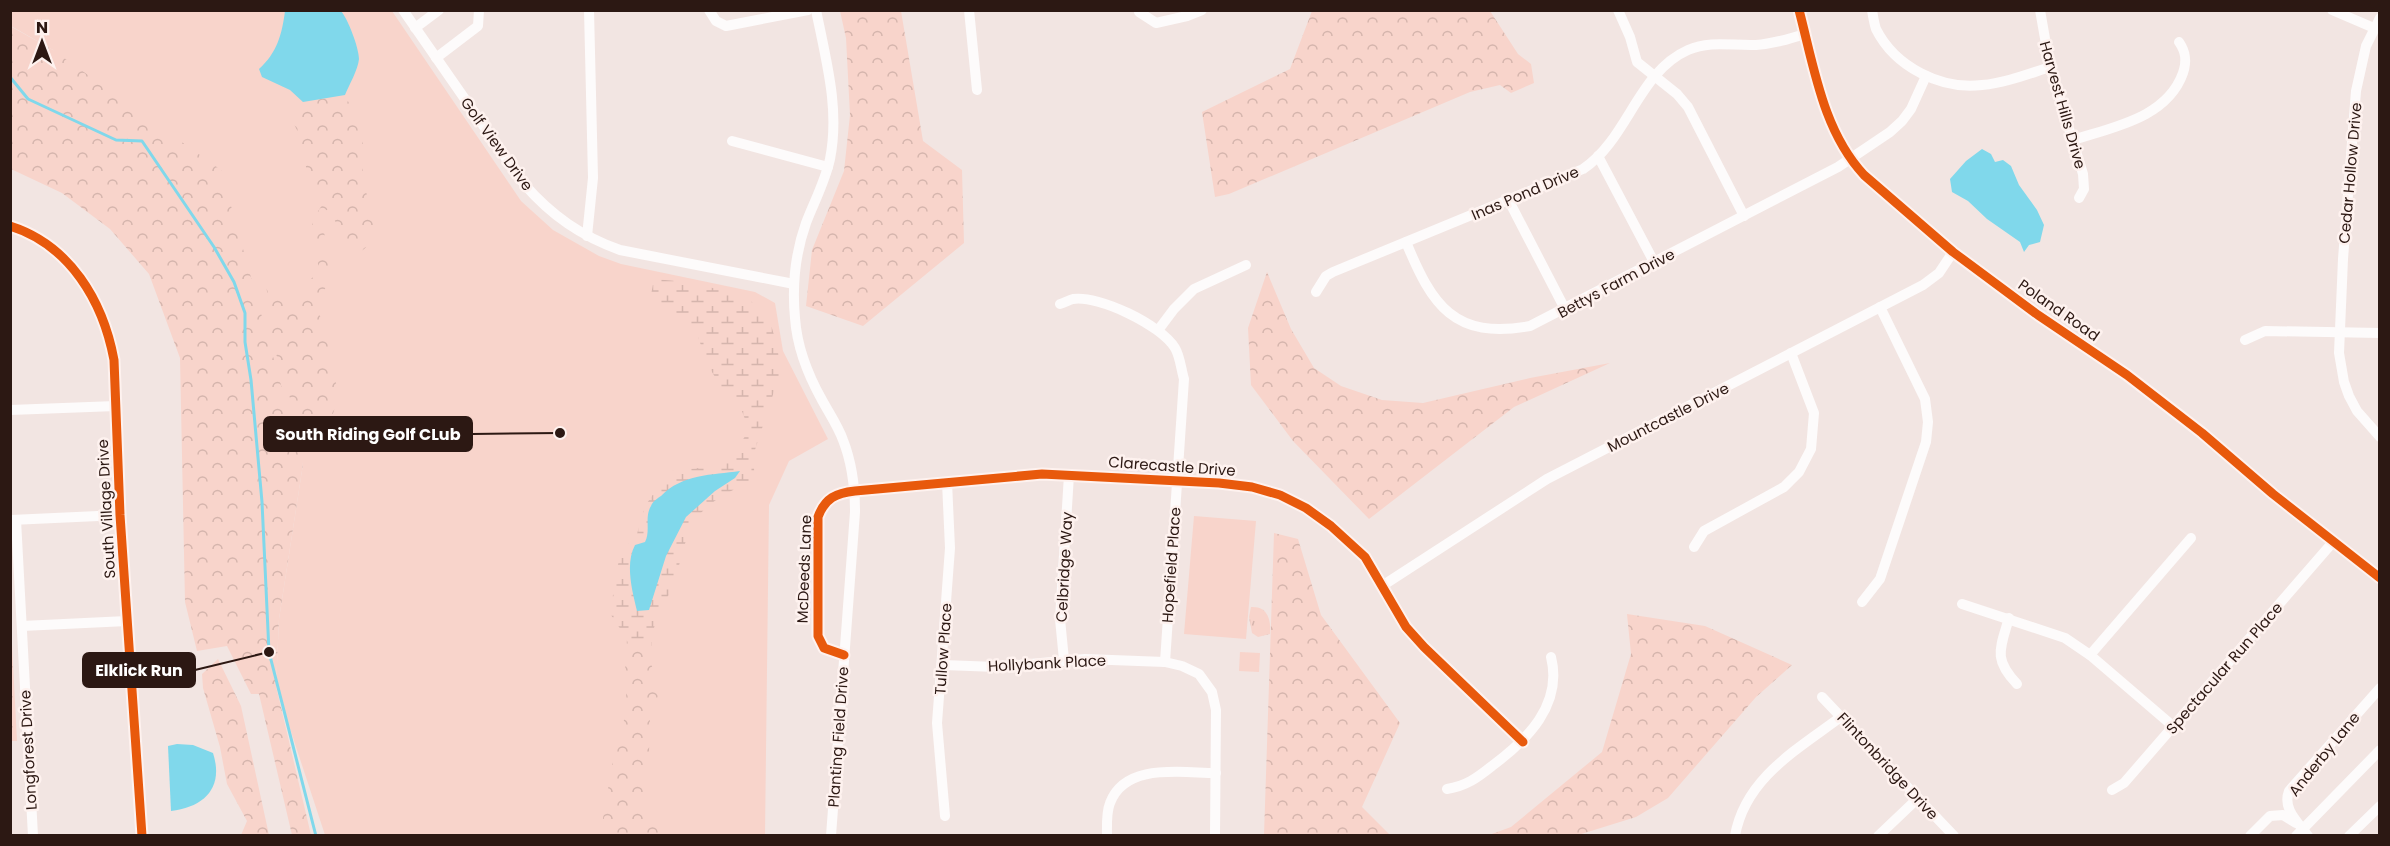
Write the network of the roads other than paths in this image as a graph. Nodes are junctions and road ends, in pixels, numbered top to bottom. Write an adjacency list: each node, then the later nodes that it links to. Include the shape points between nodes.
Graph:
1 (403, 10): 17 (street, Golf View Drive)
2 (438, 10): 17 (street)
3 (478, 10): 20 (street, via 478,27)
4 (589, 10): 34 (street, via 593,178)
5 (709, 10): 6 (street, via 716,21 726,26)
6 (808, 10)
7 (816, 10): 29 (street, Planting Field Drive, via 834,103)
8 (969, 10): 24 (street)
9 (1202, 10): 15 (street, via 1156,22)
10 (1618, 10): 23 (street, via 1637,62)
11 (1799, 10): 18 (street, Poland Road)
12 (1872, 10): 22 (street, via 1876,28 1890,47)
13 (2040, 10): 21 (street, Harvest Hills Drive)
14 (2332, 10): 16 (street)
15 (1139, 12)
16 (2377, 22): 45 (street, Cedar Hollow Drive, via 2356,91)
17 (415, 28): 20 (street, Golf View Drive)
18 (1805, 34): 23 (street, Inas Pond Drive, via 1771,44 1702,46 1669,61); 28 (street, Poland Road, via 1827,112)
19 (2179, 42): 25 (street, via 2186,57 2185,69 2165,101 2148,114)
20 (435, 58): 34 (street, Golf View Drive, via 524,184 552,213)
21 (2050, 67): 22 (street, via 1983,85 1947,83); 25 (street, Harvest Hills Drive)
22 (1926, 76): 28 (street, Bettys Farm Drive, via 1902,121)
23 (1656, 77): 27 (street, Inas Pond Drive); 32 (street, via 1688,107)
24 (977, 90)
25 (2073, 140): 30 (street, Harvest Hills Drive, via 2083,174 2084,189)
26 (732, 141): 29 (street)
27 (1598, 156): 31 (street, Inas Pond Drive, via 1576,173); 37 (street)
28 (1850, 159): 32 (street, Bettys Farm Drive); 36 (street, Poland Road)
29 (828, 167): 39 (street, Planting Field Drive, via 801,240)
30 (2079, 198)
31 (1509, 201): 35 (street, Inas Pond Drive); 43 (street)
32 (1744, 216): 37 (street, Bettys Farm Drive)
33 (10, 226): 49 (street, South Village Drive, via 51,246 89,288 110,336)
34 (587, 236): 39 (street, Golf View Drive, via 637,254)
35 (1406, 242): 40 (street, Inas Pond Drive, via 1333,272); 43 (street, Bettys Farm Drive, via 1428,291 1442,308 1466,322 1494,330 1518,329)
36 (1953, 252): 42 (street, Mountcastle Drive, via 1939,273); 59 (street, Poland Road, via 2127,375)
37 (1654, 262): 43 (street, Bettys Farm Drive)
38 (1246, 265): 44 (street, via 1194,289)
39 (794, 284): 55 (street, Planting Field Drive, via 795,320 805,363 843,439)
40 (1316, 292)
41 (1060, 304): 44 (street, Hopefield Place, via 1074,299 1105,304)
42 (1880, 307): 48 (street, Mountcastle Drive); 63 (street, via 1924,399 1928,422 1926,442 1880,579)
43 (1565, 309)
44 (1159, 329): 53 (street, Hopefield Place, via 1175,348 1184,379)
45 (2339, 332): 46 (street); 47 (street, via 2265,331); 51 (street, Cedar Hollow Drive, via 2341,368 2349,396)
46 (2379, 333)
47 (2245, 340)
48 (1791, 353): 60 (street, via 1814,413 1811,449 1799,472 1784,487 1704,531); 62 (street, Mountcastle Drive, via 1547,479)
49 (116, 406): 50 (street); 56 (street, South Village Drive)
50 (10, 410)
51 (2379, 437)
52 (1069, 475): 53 (street, Clarecastle Drive); 54 (street, Clarecastle Drive); 71 (street, Celbridge Way, via 1060,619)
53 (1177, 481): 62 (street, Clarecastle Drive, via 1252,487 1306,508 1365,557); 72 (street, Hopefield Place)
54 (947, 482): 55 (street, Clarecastle Drive); 73 (street, Tullow Place, via 950,548)
55 (855, 490): 68 (street, Planting Field Drive); 68 (street, McDeeds Lane, via 826,501 818,521 818,636 824,648)
56 (120, 515): 57 (street); 66 (street, South Village Drive)
57 (13, 520): 67 (street, Longforest Drive)
58 (2191, 538): 69 (street)
59 (2333, 542): 61 (street, Poland Road); 78 (street, Spectacular Run Place)
60 (1694, 548)
61 (2379, 578)
62 (1382, 586): 79 (street, Clarecastle Drive, via 1406,627 1424,648)
63 (1862, 602)
64 (1962, 604): 65 (street)
65 (2009, 618): 69 (street, via 2064,638); 74 (street, via 2001,643 2002,665)
66 (127, 621): 67 (street); 89 (street, South Village Drive)
67 (22, 626): 88 (street, Longforest Drive)
68 (844, 655): 90 (street, Planting Field Drive)
69 (2090, 655): 78 (street)
70 (1551, 657): 79 (street, via 1555,679 1548,701)
71 (1064, 660): 72 (street, Hollybank Place); 73 (street, Hollybank Place, via 997,667)
72 (1165, 662): 81 (street, Hollybank Place, via 1199,674 1212,692 1216,710)
73 (943, 665): 86 (street, Tullow Place, via 937,723)
74 (2017, 684)
75 (2379, 688): 87 (street, Anderby Lane, via 2289,791 2288,810)
76 (1822, 697): 77 (street, Flintonbridge Drive)
77 (1842, 716): 84 (street, Flintonbridge Drive); 93 (street, via 1766,775 1747,801)
78 (2174, 727): 83 (street, Spectacular Run Place, via 2124,783)
79 (1523, 742): 82 (street, via 1467,785)
80 (2379, 750): 87 (street)
81 (1216, 773): 91 (street, via 1154,773 1133,778 1113,797 1107,815); 92 (street, Hollybank Place)
82 (1447, 789)
83 (2112, 790)
84 (1918, 798): 94 (street); 95 (street, Flintonbridge Drive)
85 (2379, 807): 98 (street)
86 (945, 816)
87 (2302, 833): 96 (street, Anderby Lane, via 2283,815 2276,815 2265,819); 97 (street)
88 (33, 836)
89 (142, 836)
90 (831, 836)
91 (1107, 836)
92 (1215, 836)
93 (1735, 836)
94 (1878, 836)
95 (1954, 836)
96 (2250, 836)
97 (2313, 836)
98 (2349, 836)

